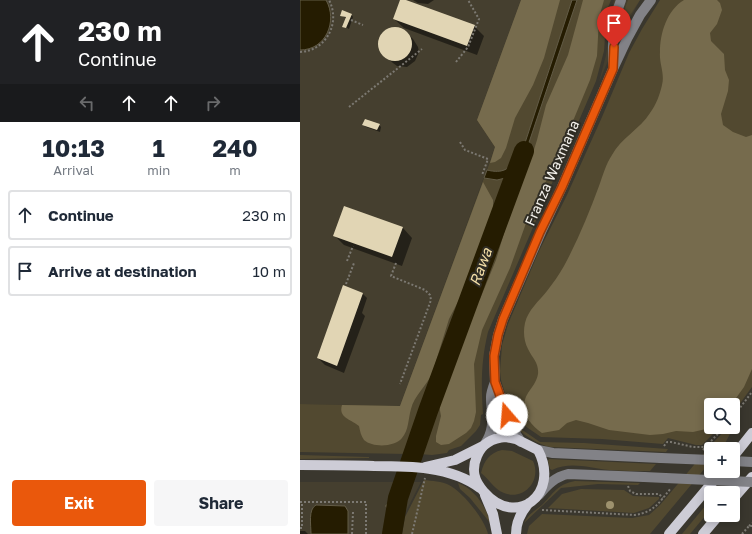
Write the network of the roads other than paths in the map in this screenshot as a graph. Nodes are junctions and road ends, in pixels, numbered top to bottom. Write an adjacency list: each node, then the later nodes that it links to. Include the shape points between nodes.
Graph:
1 (621, 0): 3 (street, via 613,28)
2 (650, 0): 3 (street, Franza Waxmana)
3 (613, 69): 4 (street, Franza Waxmana, via 503,319 494,356)
4 (495, 382): 6 (street, Franza Waxmana, via 510,425); 7 (street, Franza Waxmana, via 491,396 492,426)
5 (750, 437): 8 (main road)
6 (521, 442): 7 (main road, via 506,437); 9 (main road)
7 (484, 444): 14 (main road, via 455,460); 18 (main road, via 477,455 474,473)
8 (740, 449)
9 (538, 450): 10 (street, bridge, via 553,453); 20 (main road, via 544,472)
10 (704, 460)
11 (740, 462): 12 (street)
12 (752, 462)
13 (300, 465): 14 (main road)
14 (423, 467): 18 (main road, via 465,479)
15 (752, 476): 19 (main road)
16 (716, 478): 25 (main road)
17 (752, 482): 20 (street, bridge, via 568,474 552,481)
18 (482, 490): 21 (main road, via 495,502 504,506 515,507); 23 (main road, via 493,514)
19 (740, 491)
20 (539, 495): 21 (main road)
21 (529, 503): 24 (main road, via 519,517)
22 (713, 522): 26 (main road)
23 (497, 534)
24 (516, 534)
25 (669, 534)
26 (703, 534)

